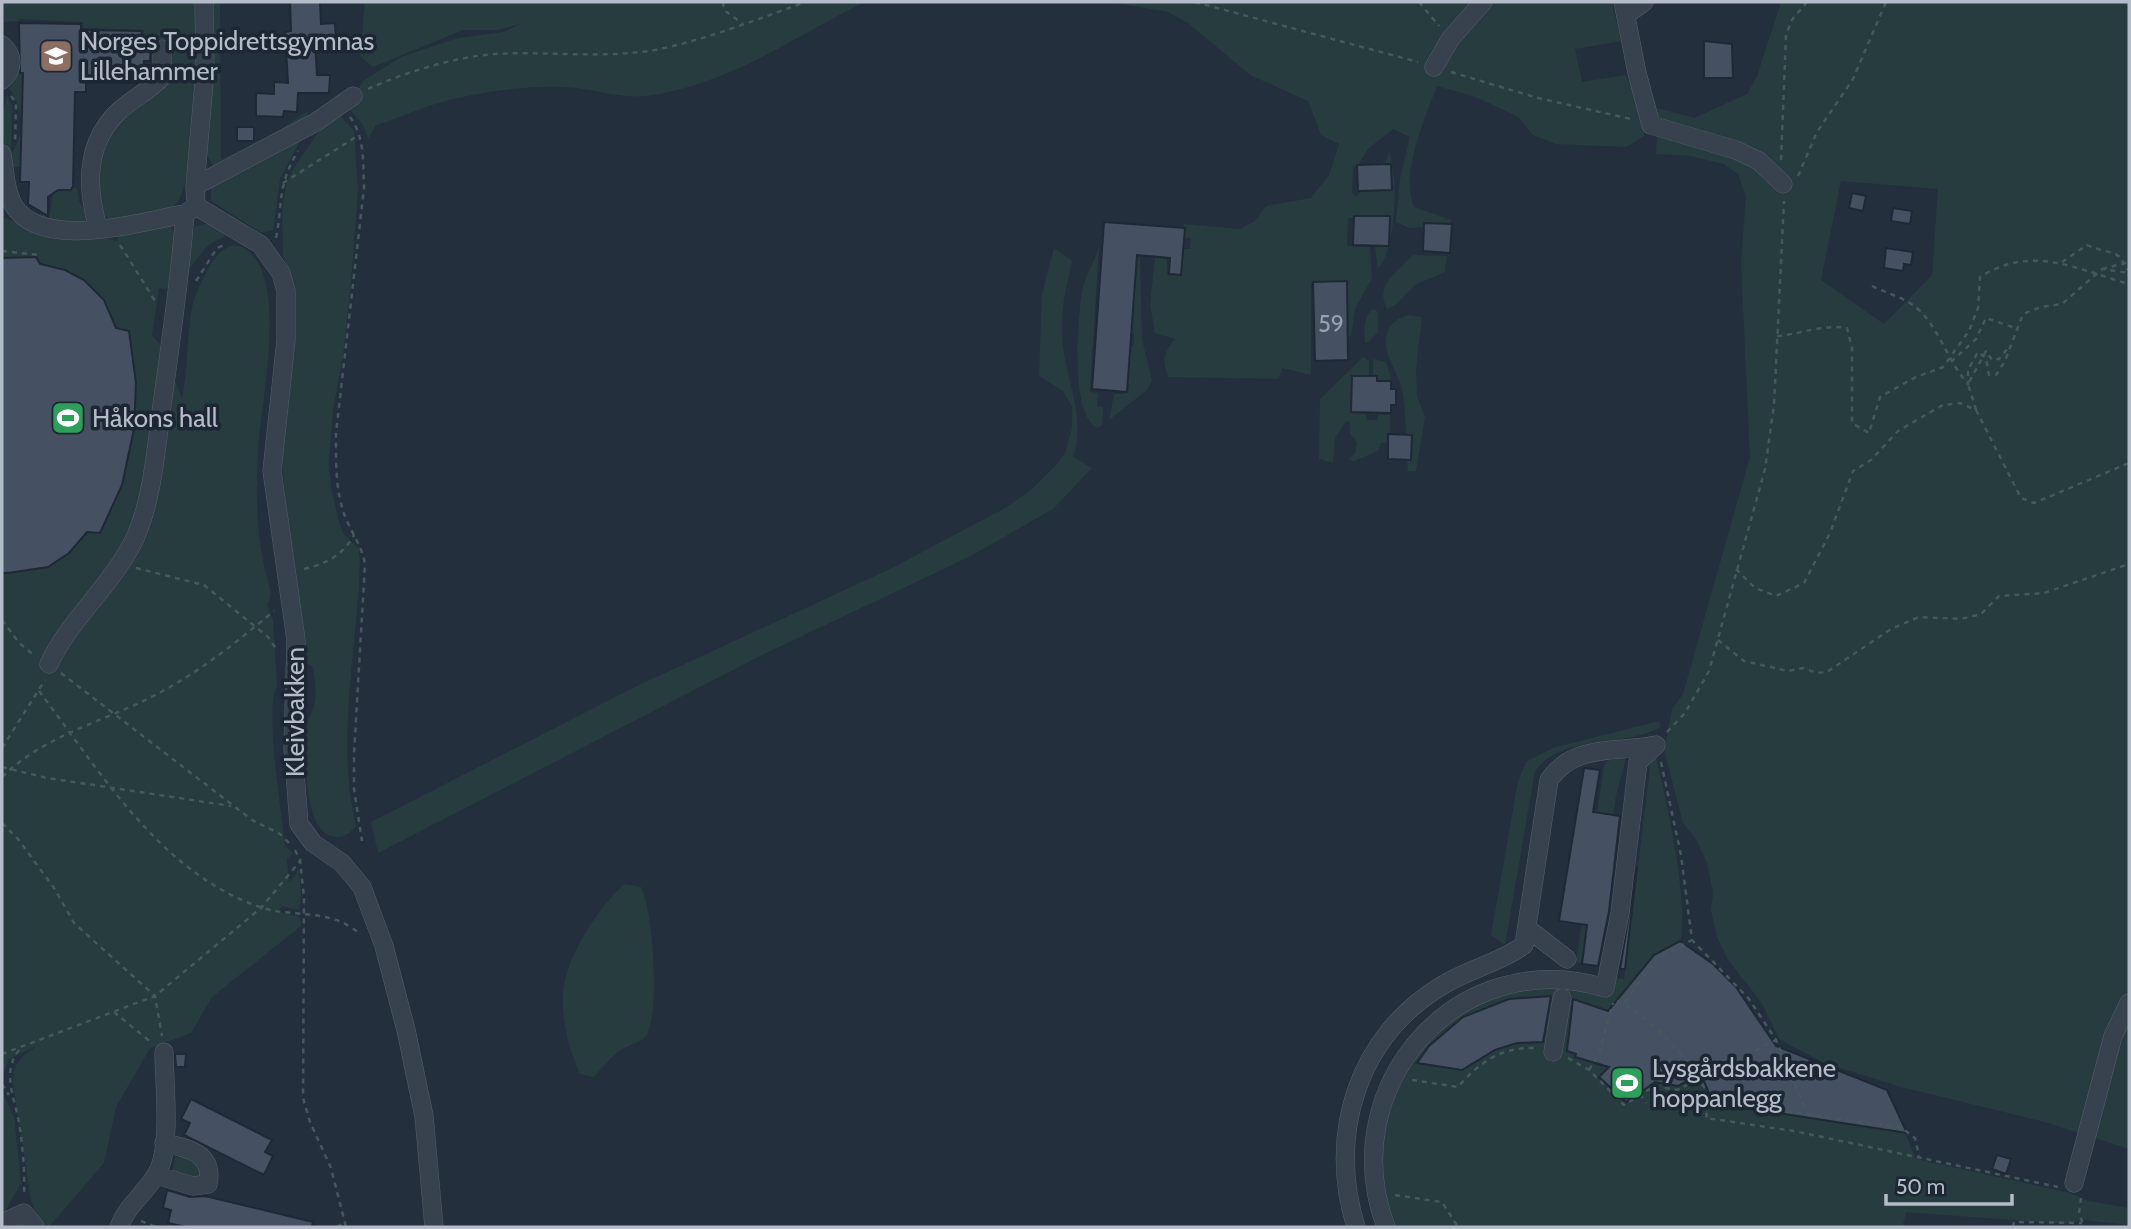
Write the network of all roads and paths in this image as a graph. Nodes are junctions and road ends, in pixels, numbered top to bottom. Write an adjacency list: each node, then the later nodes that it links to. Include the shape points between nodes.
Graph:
1 (204, 2): 25 (street, via 205,71)
2 (723, 2): 11 (path, via 724,9)
3 (806, 2): 11 (path)
4 (1195, 2): 15 (path)
5 (1419, 2): 12 (path)
6 (1483, 2): 12 (street)
7 (1644, 2): 10 (street)
8 (1807, 2): 24 (path, via 1791,21 1786,36 1781,169)
9 (1886, 2): 24 (path, via 1853,79)
10 (1624, 8): 19 (street)
11 (743, 24): 17 (path, via 654,50 600,55 494,54 454,61)
12 (1451, 38): 15 (street)
13 (2, 45): 16 (street, via 11,59)
14 (162, 49): 27 (street, via 162,77 120,110 96,142 90,194)
15 (1434, 66): 19 (path, via 1538,98)
16 (5, 86): 22 (path, via 16,103 15,145)
17 (353, 96): 18 (street)
18 (335, 108): 20 (path, via 346,113); 25 (street)
19 (1651, 125): 24 (street, via 1736,150)
20 (359, 135): 23 (path); 50 (path, via 364,188 336,433 340,498)
21 (299, 150): 23 (path)
22 (2, 158): 27 (street, via 9,195 26,218 60,231)
23 (283, 183): 31 (path)
24 (1789, 184): 43 (path)
25 (195, 186): 26 (street)
26 (190, 210): 27 (street); 31 (street); 41 (street)
27 (103, 227): 41 (path)
28 (237, 240): 38 (path, via 217,248)
29 (2, 251): 30 (path)
30 (38, 255)
31 (272, 255): 54 (street, Kleivbakken, via 286,291 286,340 272,471)
32 (2123, 262): 33 (path); 34 (path, via 2111,251 2087,245); 35 (path); 36 (path)
33 (2129, 262)
34 (2061, 263): 37 (path); 43 (path, via 2002,263 1980,277 1978,308 1969,331 1943,368 1880,397 1869,433 1852,423 1852,348 1847,328 1832,325)
35 (2102, 269): 36 (path); 37 (path)
36 (2129, 272)
37 (2097, 274): 39 (path); 42 (path, via 2062,304 2023,314)
38 (196, 282)
39 (2129, 284)
40 (1872, 286): 46 (path, via 1920,311)
41 (173, 326): 51 (street, via 153,473 136,535)
42 (2016, 328): 44 (path); 46 (path, via 1986,318 1969,348)
43 (1777, 336): 53 (path, via 1765,469)
44 (2011, 345): 45 (path, via 1999,359 1992,360 1986,351); 45 (path, via 1996,374 1989,375)
45 (1983, 355): 47 (path); 47 (path, via 1978,352 1971,362)
46 (1951, 362): 47 (path)
47 (1968, 384): 48 (path)
48 (1976, 410): 49 (path, via 2021,498 2034,503); 53 (path, via 1960,402 1916,418 1853,471 1830,533 1804,583 1776,596 1755,588)
49 (2129, 463)
50 (354, 535): 54 (path, via 327,562); 72 (path, via 365,564 354,754)
51 (120, 564): 57 (path, via 204,585); 60 (street, via 60,640)
52 (2129, 564): 58 (path, via 2044,593 1999,596 1981,614 1961,619 1919,617 1880,635 1828,672 1788,671 1744,661)
53 (1736, 569): 58 (path)
54 (287, 573): 55 (street, Kleivbakken)
55 (291, 599): 57 (path); 78 (street, Kleivbakken, via 296,640 293,748 299,824 313,843 342,863 362,887)
56 (2, 620): 60 (path, via 27,651)
57 (255, 627): 59 (path); 62 (path, via 218,657 160,693)
58 (1717, 639): 64 (path, via 1709,671 1685,713)
59 (281, 655)
60 (49, 664): 61 (path); 62 (path)
61 (39, 691): 63 (path); 65 (path)
62 (113, 713): 63 (path); 70 (path)
63 (70, 732): 67 (path); 69 (path)
64 (1656, 745): 76 (street, via 1585,752 1559,764 1549,779); 77 (path, via 1679,844); 113 (street, via 1638,762 1620,914 1605,988 1585,982 1503,985 1449,1010 1424,1031 1388,1089 1376,1143 1377,1204)
65 (2, 748)
66 (2, 767): 67 (path)
67 (10, 769): 68 (path); 69 (path)
68 (2, 777)
69 (109, 786): 70 (path); 74 (path, via 176,858)
70 (234, 807): 73 (path, via 280,834)
71 (2, 823): 80 (path, via 54,888 75,923)
72 (362, 841)
73 (300, 860): 74 (path); 75 (path)
74 (261, 908): 75 (path); 80 (path)
75 (303, 914): 78 (path, via 335,919); 105 (path, via 303,1098 331,1168)
76 (1527, 928): 79 (street); 112 (street, via 1524,944 1506,958 1463,975 1422,1000 1396,1023 1374,1052 1358,1086 1344,1143 1345,1178)
77 (1692, 940): 83 (path, via 1655,959); 85 (path, via 1749,999)
78 (384, 946): 111 (street, Kleivbakken, via 424,1116)
79 (1567, 959)
80 (155, 996): 84 (path); 87 (path)
81 (1562, 998): 88 (street)
82 (2129, 1003): 102 (street, via 2113,1036)
83 (1625, 1004): 90 (path, via 1614,999 1599,1053); 91 (path, via 1656,1026)
84 (114, 1012): 86 (path); 87 (path)
85 (1776, 1041): 91 (path); 98 (path)
86 (19, 1050): 89 (path); 95 (path, via 10,1060)
87 (164, 1052): 99 (street)
88 (1553, 1052): 90 (path); 92 (path, via 1536,1048 1504,1051 1475,1067 1458,1087)
89 (2, 1054)
90 (1589, 1070): 94 (path, via 1624,1105)
91 (1697, 1078): 94 (path, via 1678,1090 1655,1086); 96 (path)
92 (1400, 1079)
93 (2, 1084): 95 (path)
94 (1640, 1094): 97 (path)
95 (11, 1098): 104 (path, via 20,1125)
96 (1708, 1100): 98 (path); 100 (path, via 1706,1118)
97 (1646, 1103)
98 (1808, 1115): 100 (path, via 1902,1128 1915,1138)
99 (164, 1143): 101 (street); 101 (street, via 196,1149 204,1159 208,1184 193,1186)
100 (1919, 1156): 102 (path)
101 (156, 1175): 108 (street)
102 (2066, 1185): 107 (path, via 2082,1195 2079,1213)
103 (1394, 1195): 114 (path, via 1442,1202)
104 (29, 1220): 106 (street)
105 (345, 1222): 109 (path); 110 (path)
106 (2, 1223)
107 (2083, 1225): 115 (path, via 2014,1222)
108 (119, 1227)
109 (337, 1227)
110 (346, 1227)
111 (434, 1227)
112 (1356, 1227)
113 (1386, 1227)
114 (1458, 1227)
115 (2013, 1227)

